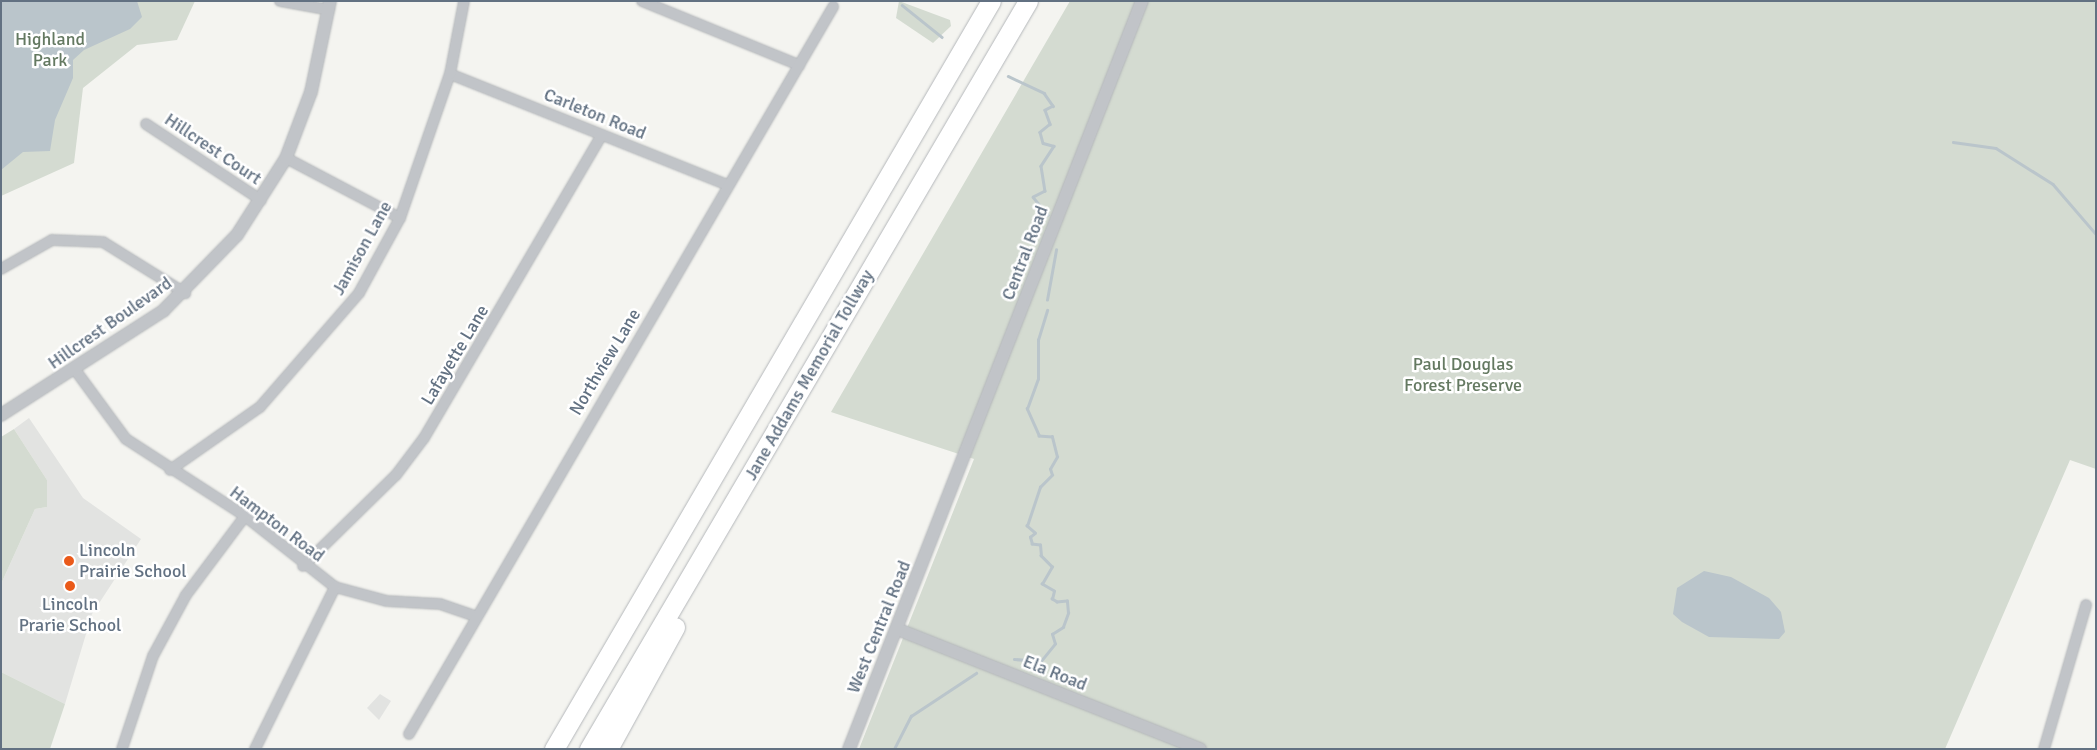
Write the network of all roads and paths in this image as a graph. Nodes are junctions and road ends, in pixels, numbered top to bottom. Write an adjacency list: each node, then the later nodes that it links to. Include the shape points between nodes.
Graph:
1 (280, 1): 7 (street)
2 (464, 1): 10 (street, Jamison Lane)
3 (642, 1): 9 (street)
4 (991, 1): 33 (highway, Jane Addams Memorial Tollway)
5 (1028, 1): 21 (highway, Jane Addams Memorial Tollway)
6 (1142, 1): 24 (street, Central Road)
7 (330, 6): 13 (street, Hillcrest Boulevard, via 310,92)
8 (832, 7): 9 (street, Northview Lane)
9 (799, 65): 14 (street, Northview Lane)
10 (450, 74): 12 (street, Carleton Road); 16 (street, Jamison Lane)
11 (146, 124): 15 (street, Hillcrest Court)
12 (602, 135): 14 (street, Carleton Road); 25 (street, Lafayette Lane, via 424,438 396,475)
13 (286, 158): 15 (street, Hillcrest Boulevard); 16 (street)
14 (728, 185): 28 (street, Northview Lane)
15 (261, 200): 18 (street, Hillcrest Boulevard, via 238,235)
16 (400, 218): 22 (street, Jamison Lane, via 359,293 310,353 260,407)
17 (1, 269): 18 (street, via 52,240 103,242)
18 (185, 293): 19 (street, Hillcrest Boulevard)
19 (76, 371): 20 (street, Hillcrest Boulevard); 22 (street, Hampton Road, via 108,420)
20 (1, 415)
21 (771, 440): 34 (highway, Jane Addams Memorial Tollway); 35 (highway)
22 (170, 470): 23 (street, Hampton Road)
23 (245, 516): 25 (street, Hampton Road); 31 (street, via 186,595 153,656)
24 (941, 517): 29 (street, West Central Road)
25 (303, 566): 26 (street, Hampton Road)
26 (335, 587): 28 (street, Hampton Road, via 387,601 440,604); 32 (street)
27 (2086, 605): 38 (street)
28 (474, 616): 30 (street, Northview Lane)
29 (897, 630): 36 (street, West Central Road); 37 (street, Ela Road)
30 (409, 734)
31 (122, 749)
32 (255, 749)
33 (554, 749)
34 (589, 749)
35 (608, 749)
36 (849, 749)
37 (1200, 749)
38 (2044, 749)

